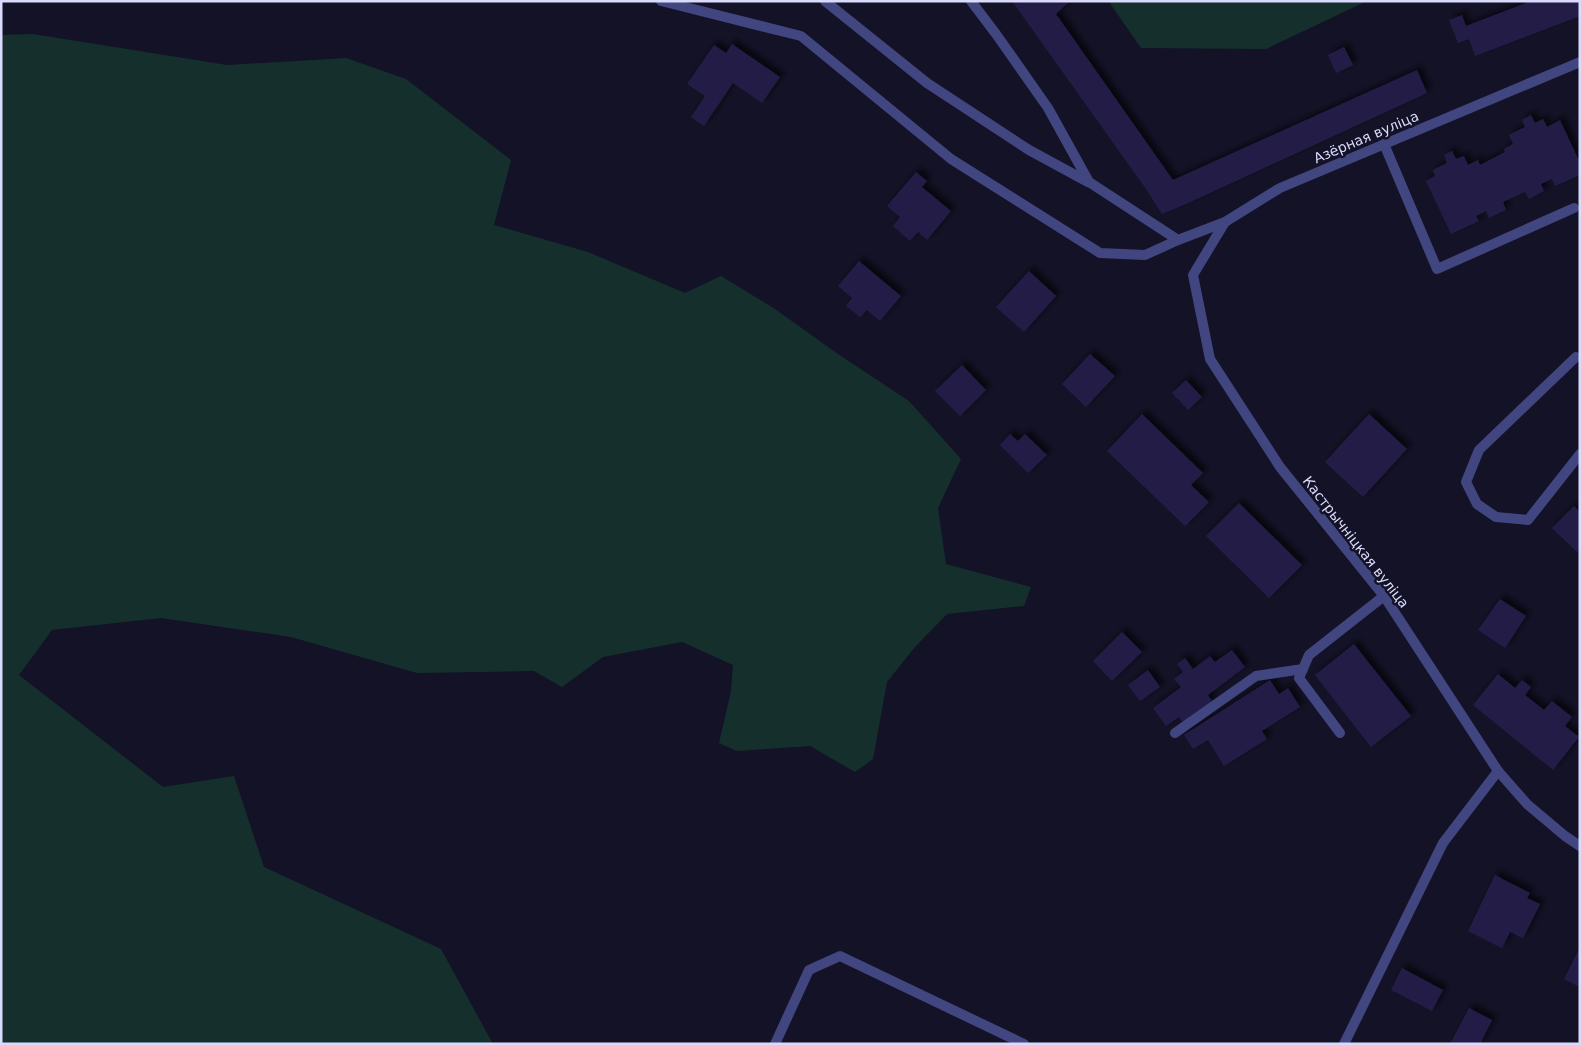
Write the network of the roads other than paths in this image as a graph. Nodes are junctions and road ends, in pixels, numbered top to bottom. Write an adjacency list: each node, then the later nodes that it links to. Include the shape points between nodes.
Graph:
1 (661, 1): 9 (street, via 801,36 951,159 1100,253 1145,255)
2 (825, 1): 6 (street, via 927,83 1029,150)
3 (971, 1): 6 (street, via 1048,108)
4 (1580, 62): 5 (street, Азёрная вуліца)
5 (1384, 144): 7 (street, via 1437,269); 8 (street, Азёрная вуліца, via 1280,188)
6 (1089, 182): 9 (street)
7 (1574, 208)
8 (1225, 222): 9 (street); 10 (street, Азёрная вуліца)
9 (1178, 240)
10 (1193, 275): 14 (street, Кастрычніцкая вуліца, via 1210,359 1280,467)
11 (1578, 355): 12 (street); 13 (street, via 1479,450 1466,482 1476,504 1496,517 1528,520)
12 (1580, 367)
13 (1580, 454)
14 (1384, 596): 15 (street, via 1309,655); 18 (street, Кастрычніцкая вуліца)
15 (1303, 669): 16 (street, via 1256,676); 17 (street, via 1299,678)
16 (1175, 733)
17 (1340, 733)
18 (1498, 771): 19 (street, Кастрычніцкая вуліца, via 1527,804); 22 (street, via 1443,843)
19 (1580, 846)
20 (775, 1044): 21 (street, via 810,970 840,956)
21 (1024, 1044)
22 (1344, 1044)

